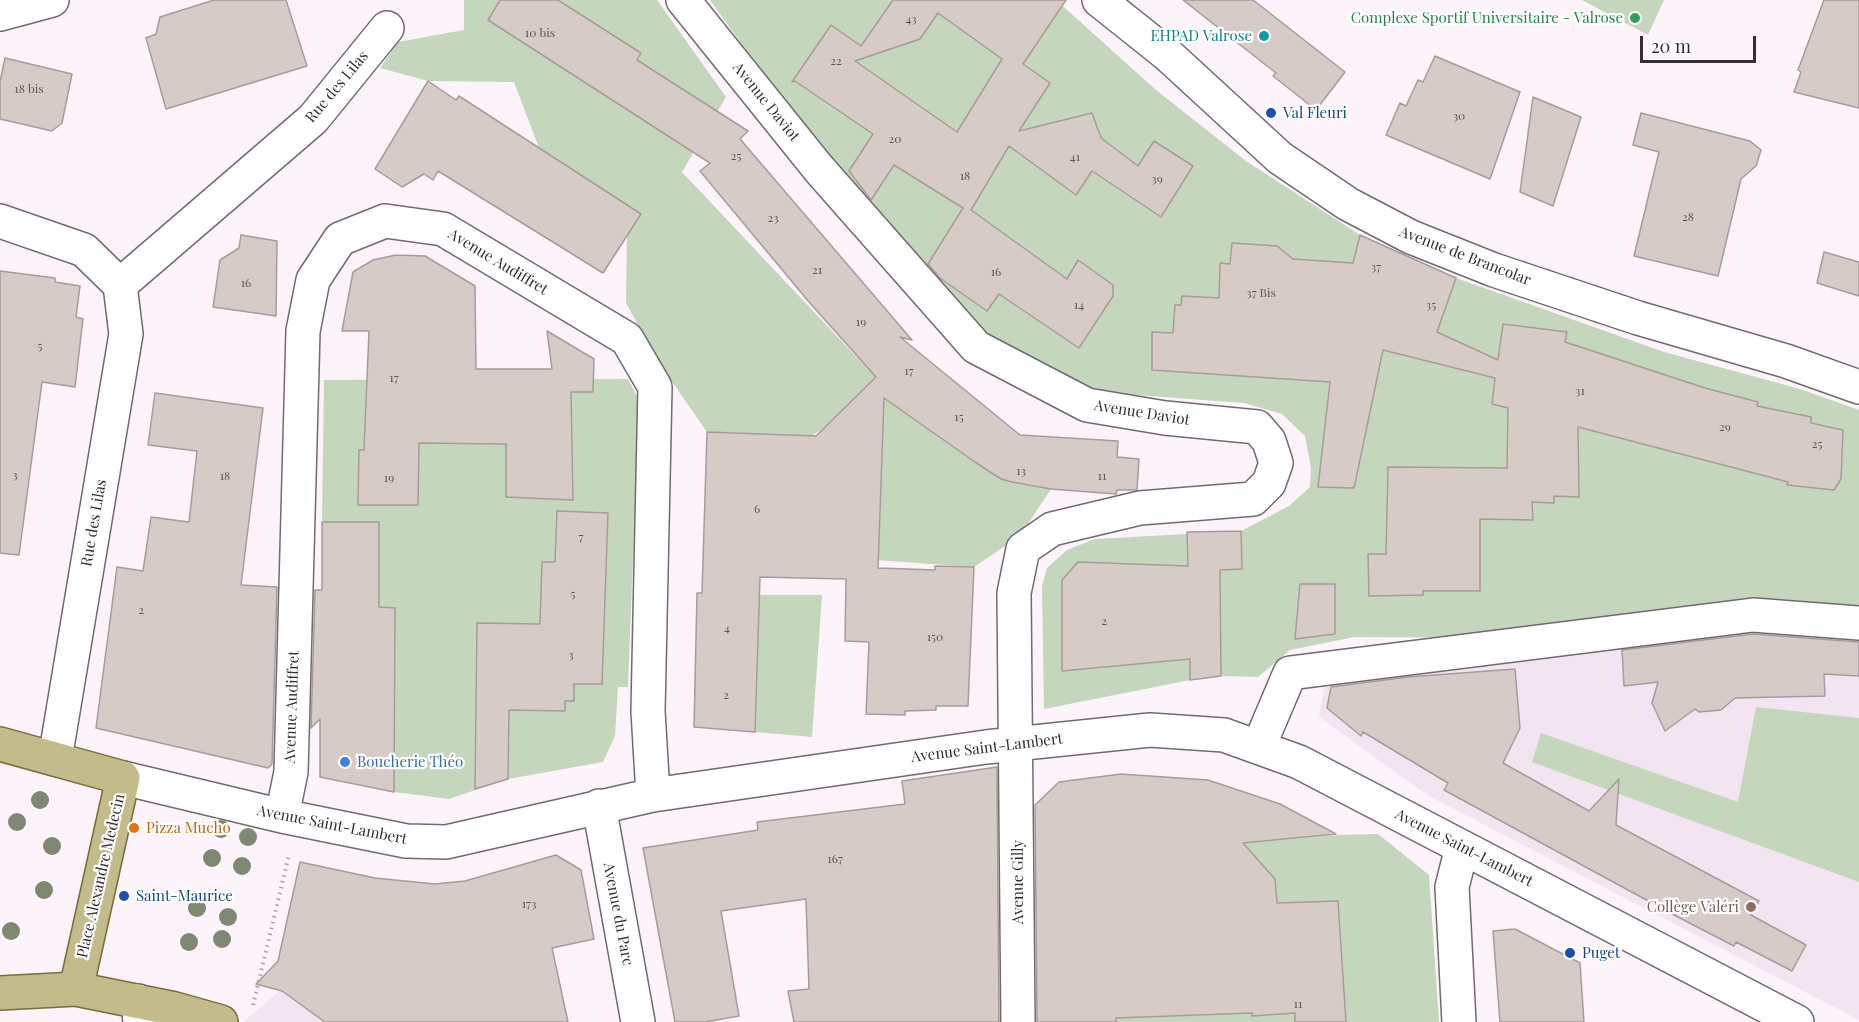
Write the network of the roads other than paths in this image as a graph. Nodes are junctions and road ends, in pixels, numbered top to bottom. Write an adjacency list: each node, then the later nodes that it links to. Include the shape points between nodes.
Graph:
1 (52, 0): 4 (street)
2 (683, 0): 10 (street, Avenue Daviot, via 819,169 976,347 1087,405 1257,427 1269,441 1276,464 1269,483 1253,499 1140,507 1052,529 1023,549 1014,593)
3 (1099, 0): 8 (street, Avenue de Brancolar, via 1168,55 1280,158 1348,204 1411,237 1494,270)
4 (0, 14)
5 (387, 28): 7 (street, Rue des Lilas, via 312,119)
6 (0, 221): 7 (street, via 84,250)
7 (120, 285): 13 (street, Rue des Lilas, via 126,334)
8 (1859, 387)
9 (1859, 623): 12 (street, via 1752,615 1290,673)
10 (1016, 743): 12 (street, Avenue Saint-Lambert, via 1150,730 1224,735); 15 (street, Avenue Saint-Lambert); 24 (street, Avenue Gilly)
11 (0, 744): 13 (main road, Place Alexandre Medecin)
12 (1259, 746): 18 (street, Avenue Saint-Lambert, via 1299,762)
13 (55, 759): 14 (main road, Place Alexandre Medecin)
14 (123, 778): 17 (street, Avenue Saint-Lambert); 19 (main road, Place Alexandre Medecin)
15 (653, 795): 16 (street, Avenue Saint-Lambert); 17 (street, Avenue Audiffret, via 648,711 655,387 627,339 443,229 385,221 340,239 313,280 303,331)
16 (599, 806): 17 (street, Avenue Saint-Lambert, via 446,842 406,841); 23 (street, Avenue du Parc)
17 (290, 818)
18 (1462, 847): 25 (street, via 1452,887); 26 (street, Avenue Saint-Lambert)
19 (76, 989): 20 (main road); 21 (main road)
20 (0, 993)
21 (139, 1011): 22 (main road)
22 (236, 1017)
23 (638, 1022)
24 (1018, 1022)
25 (1459, 1022)
26 (1797, 1022)

